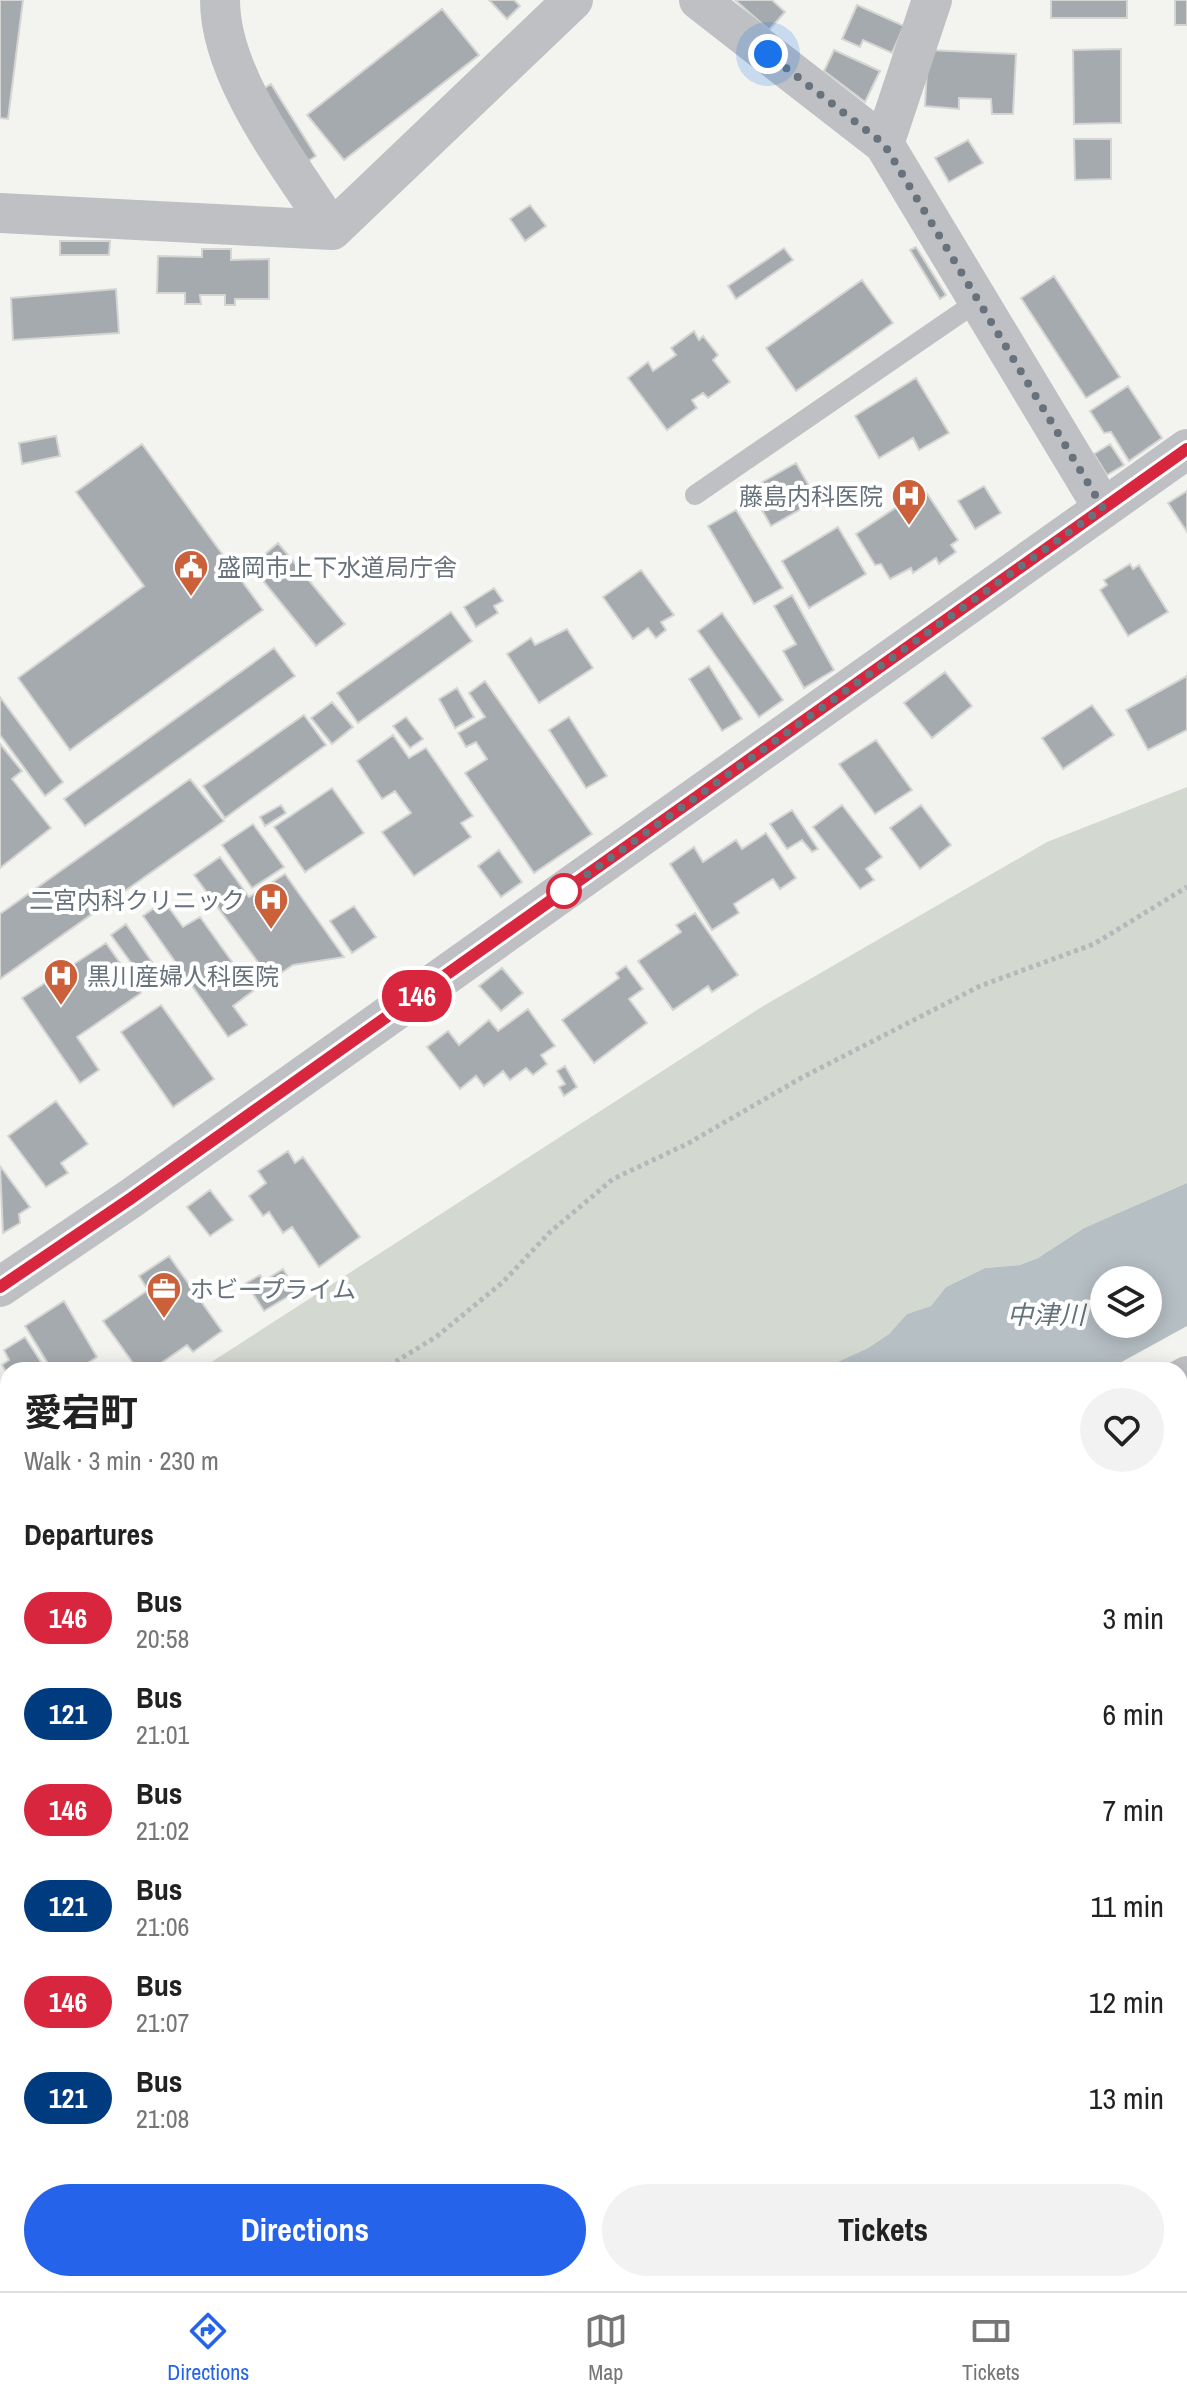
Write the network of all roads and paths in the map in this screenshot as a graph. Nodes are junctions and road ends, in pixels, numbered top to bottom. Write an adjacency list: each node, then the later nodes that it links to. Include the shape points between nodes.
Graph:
1 (220, 0): 7 (street, via 220,23 241,80)
2 (573, 0): 7 (street)
3 (699, 0): 5 (street)
4 (932, 0): 5 (street)
5 (884, 144): 8 (street)
6 (0, 213): 7 (street)
7 (332, 230)
8 (978, 301): 10 (lane); 11 (street)
9 (1187, 449): 11 (street)
10 (695, 495)
11 (1103, 508): 13 (street)
12 (1187, 887): 14 (path, via 1094,944 980,986 613,1179 550,1232 503,1282 436,1337)
13 (0, 1287)
14 (395, 1362)

